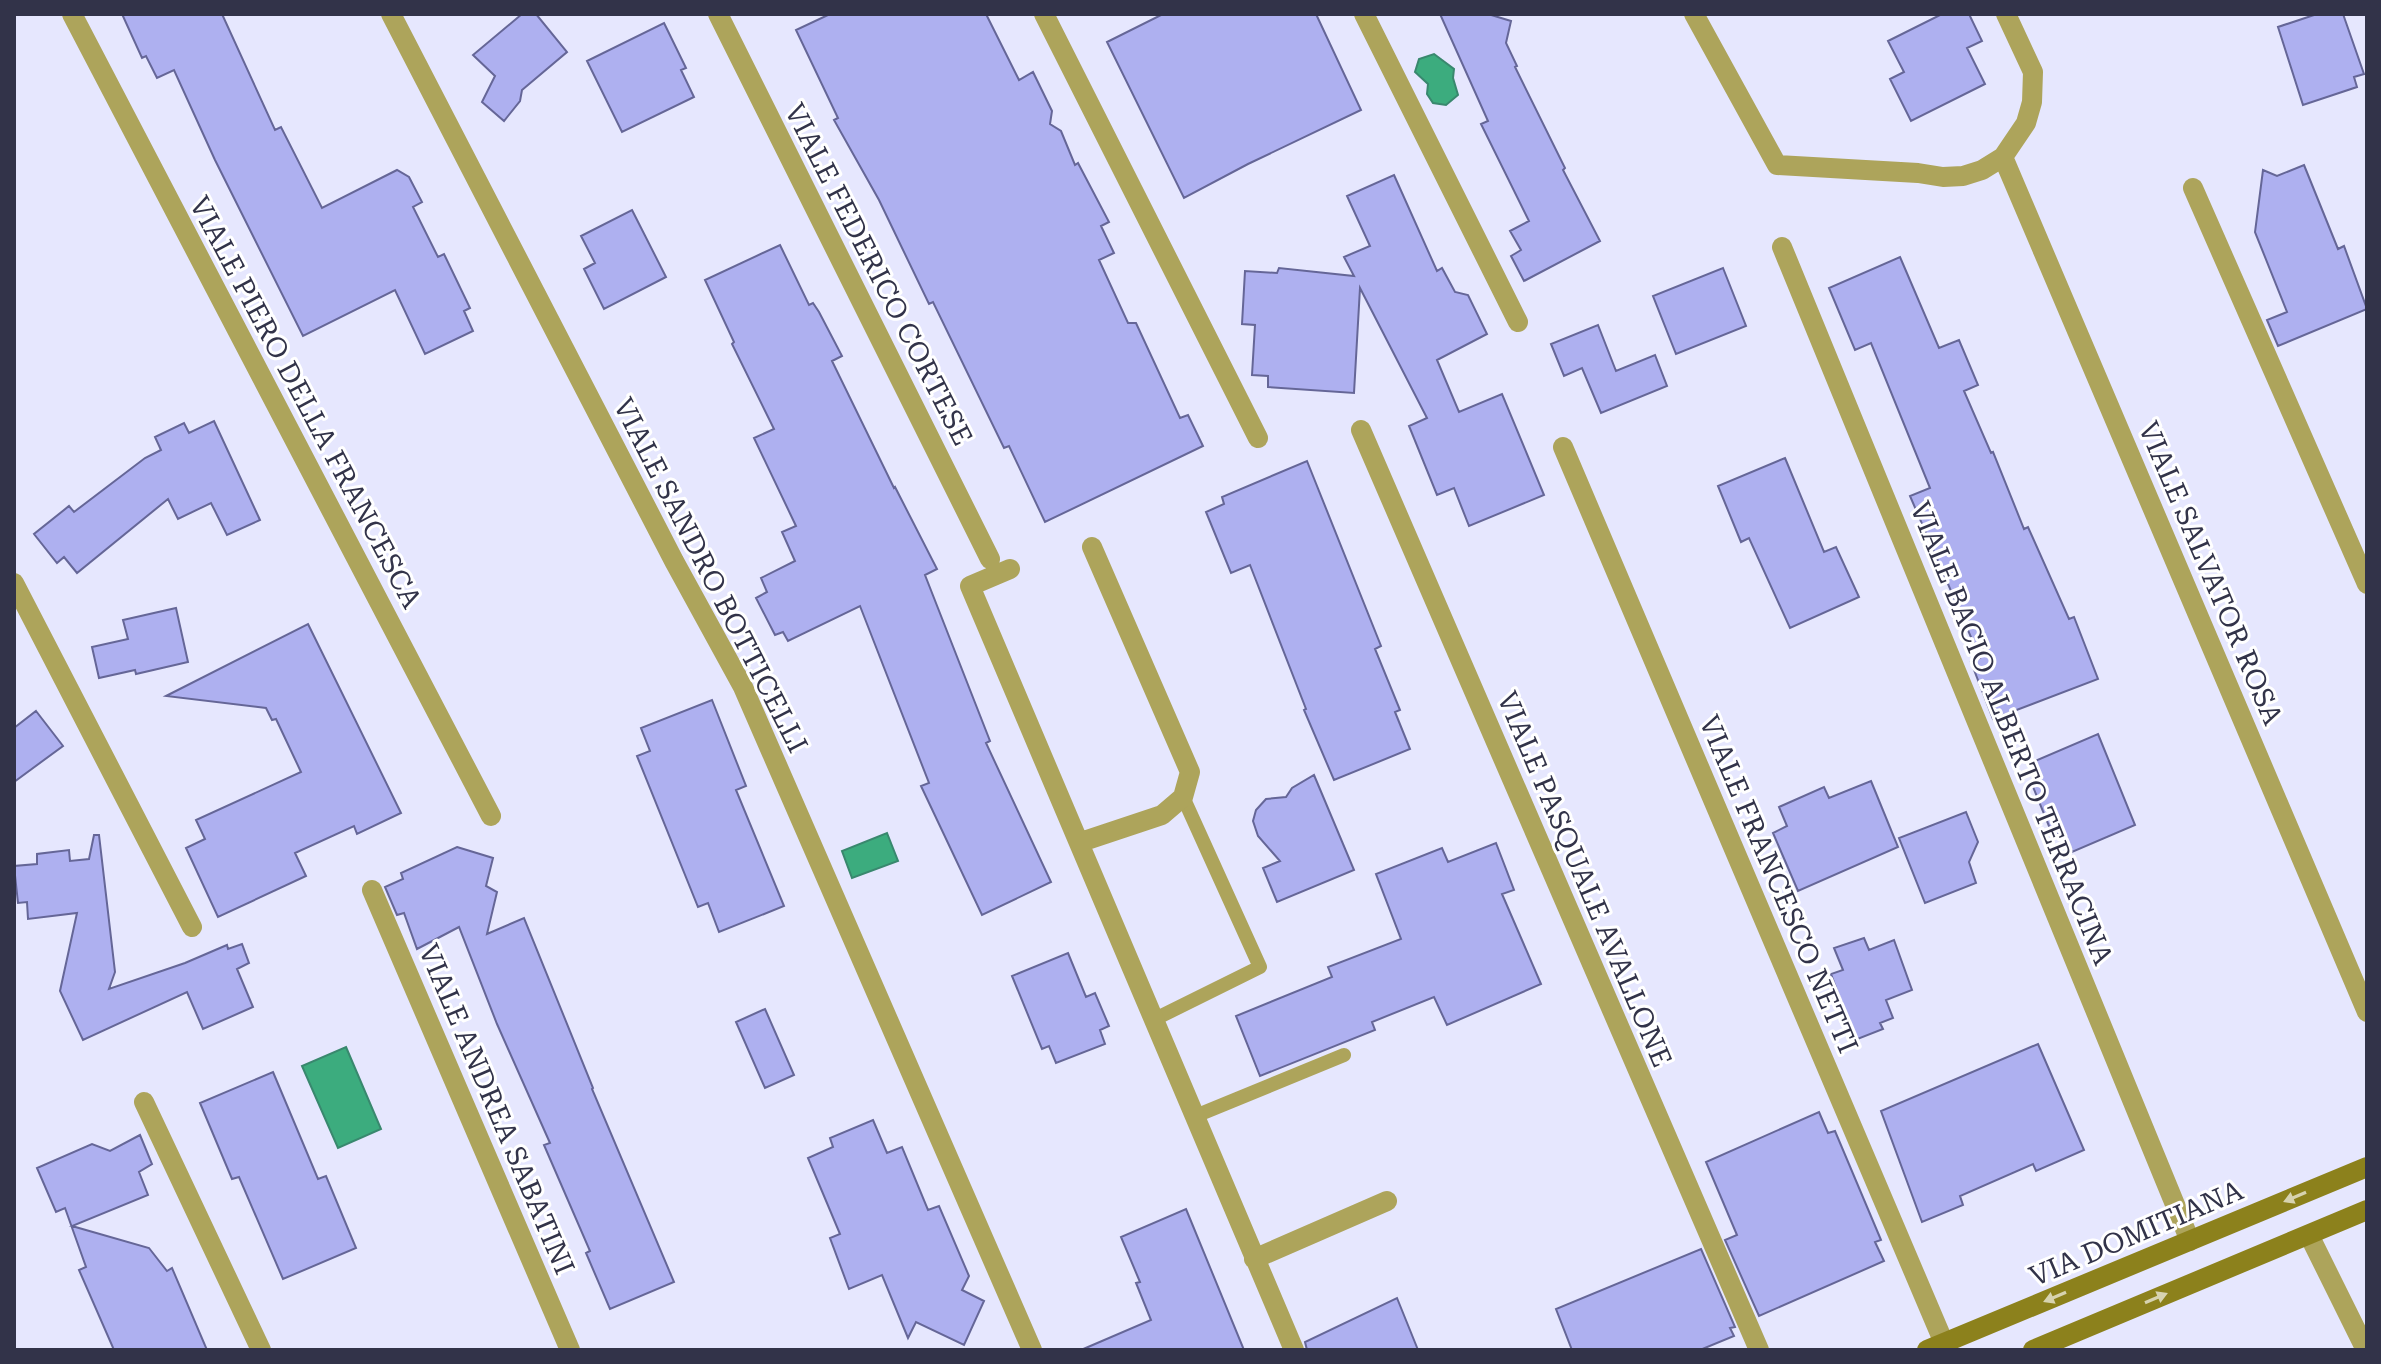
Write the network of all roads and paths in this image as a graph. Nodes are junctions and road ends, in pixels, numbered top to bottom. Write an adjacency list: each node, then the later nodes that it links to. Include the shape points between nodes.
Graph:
1 (72, 14): 21 (street, VIALE PIERO DELLA FRANCESCA)
2 (391, 14): 39 (street, VIALE SANDRO BOTTICELLI, via 743,687)
3 (718, 14): 16 (street, VIALE FEDERICO CORTESE)
4 (1044, 14): 13 (street)
5 (1364, 14): 11 (street)
6 (1694, 14): 8 (street, via 1777,165 1943,177 1982,170)
7 (2006, 14): 8 (street, via 2033,72 2026,123)
8 (2003, 157): 25 (street, VIALE SALVATOR ROSA)
9 (2193, 188): 19 (street)
10 (1782, 247): 34 (street, VIALE BACIO ALBERTO TERRACINA)
11 (1518, 322)
12 (1361, 430): 41 (street, VIALE PASQUALE AVALLONE)
13 (1258, 438)
14 (1563, 447): 36 (street, VIALE FRANCESCO NETTI)
15 (1092, 547): 20 (street, via 1190,772)
16 (990, 559)
17 (1010, 569): 22 (street, via 970,586)
18 (14, 583): 24 (street)
19 (2367, 584)
20 (1183, 797): 22 (street, via 1162,815); 26 (lane, via 1260,967)
21 (491, 816)
22 (1081, 842): 26 (street)
23 (372, 890): 38 (street, VIALE ANDREA SABATINI)
24 (192, 927)
25 (2367, 1012)
26 (1153, 1020): 29 (street)
27 (1344, 1055): 29 (lane)
28 (144, 1102): 37 (street)
29 (1193, 1117): 35 (street)
30 (2367, 1167): 34 (main road, VIA DOMITIANA, one-way to 34)
31 (1387, 1201): 35 (street)
32 (2367, 1210): 33 (main road)
33 (2309, 1235): 42 (main road, one-way to 33); 43 (street)
34 (2190, 1241): 36 (main road, VIA DOMITIANA, one-way to 36)
35 (1254, 1259): 40 (street)
36 (1935, 1346)
37 (261, 1350)
38 (570, 1350)
39 (1032, 1350)
40 (1294, 1350)
41 (1759, 1350)
42 (2033, 1350)
43 (2366, 1350)

